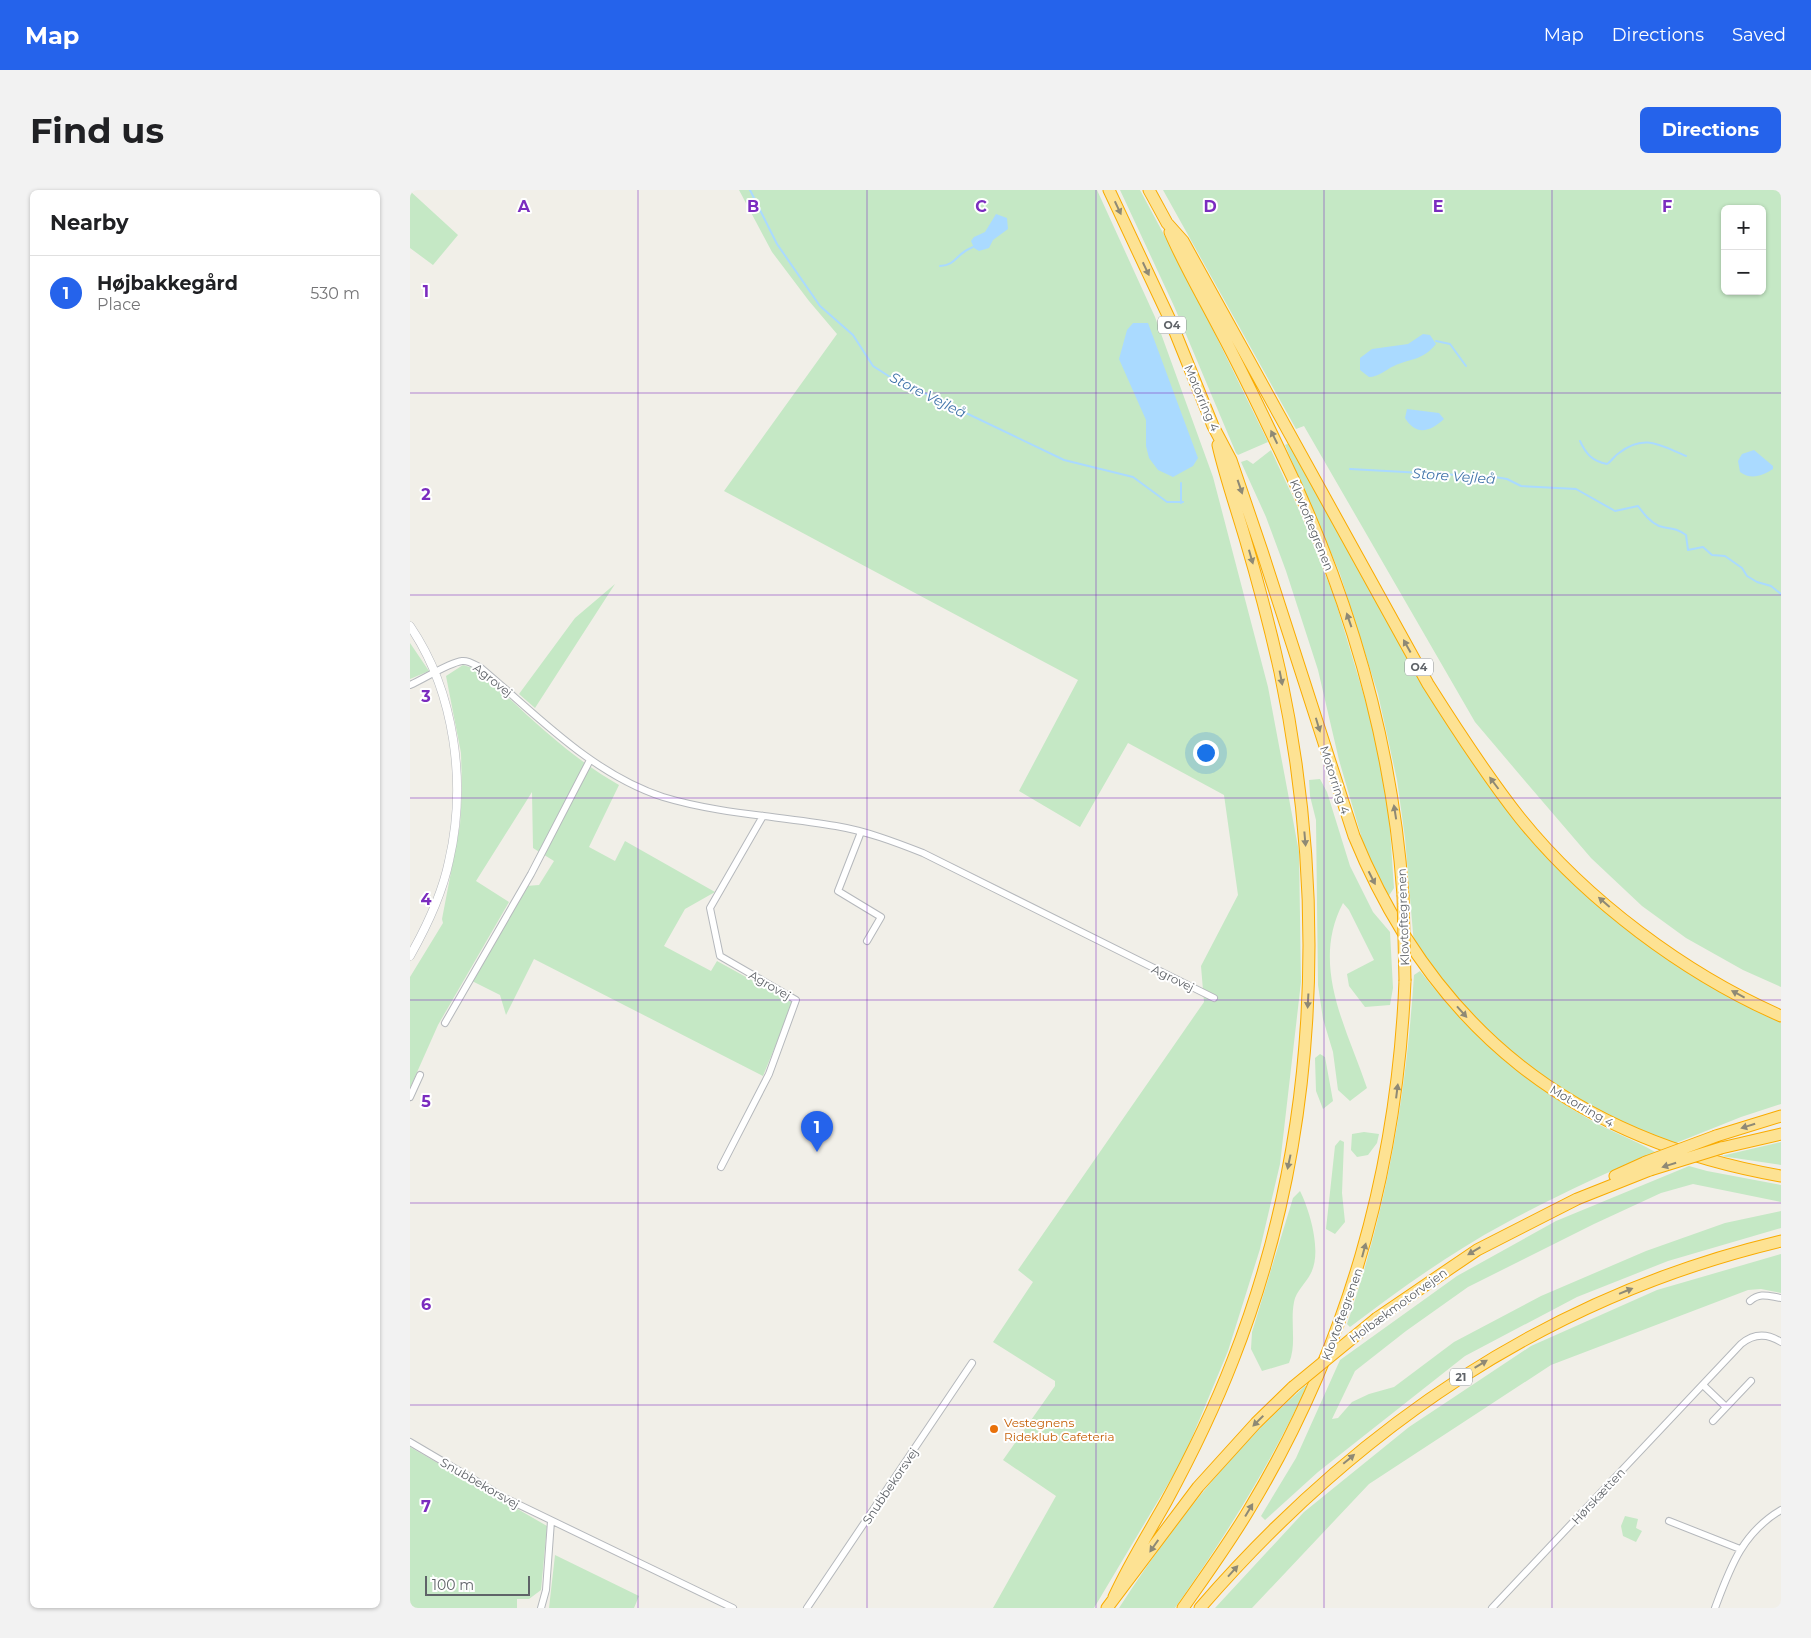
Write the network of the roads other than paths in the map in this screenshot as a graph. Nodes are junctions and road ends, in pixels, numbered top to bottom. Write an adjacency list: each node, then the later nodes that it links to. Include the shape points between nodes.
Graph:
1 (1109, 190): 4 (highway, Motorring 4 / O4, one-way to 4, via 1171,322)
2 (1149, 190): 3 (highway, O4)
3 (1167, 223): 14 (highway, O4, one-way to 3, via 1714,981 1663,948 1567,869 1521,820 1470,752 1428,684 1183,241); 42 (highway, Klovtoftegrenen, one-way to 3, bridge, via 1232,1537 1271,1472 1318,1378 1343,1315 1366,1241 1386,1159 1398,1080 1405,981 1403,895 1395,810 1370,690 1349,620 1280,451)
4 (1213, 426): 22 (highway, Motorring 4 / O4, one-way to 22, via 1230,460 1262,551 1354,836 1393,919 1420,960 1465,1016 1490,1040 1524,1069 1596,1116 1672,1150); 37 (highway, one-way to 37, via 1265,609 1295,758 1309,894 1310,969 1304,1055 1283,1194 1248,1319 1204,1428)
5 (410, 626): 6 (street)
6 (435, 673): 7 (street); 8 (street, Agrovej, via 463,661 472,662); 12 (street, via 455,752 456,823 450,861 438,901)
7 (410, 685)
8 (590, 760): 9 (street, Agrovej, via 662,796 694,805); 15 (street, via 531,874)
9 (763, 816): 10 (street, Agrovej); 20 (street, Agrovej, via 710,908 720,956 796,1000 769,1074)
10 (861, 832): 11 (street, via 838,891 881,917); 13 (street, Agrovej, via 923,853)
11 (867, 941)
12 (410, 956)
13 (1214, 998)
14 (1781, 1016)
15 (445, 1023)
16 (420, 1075): 17 (street)
17 (410, 1097)
18 (1781, 1116): 21 (highway, one-way to 21, bridge, via 1716,1136)
19 (1781, 1134): 21 (highway, one-way to 21, bridge)
20 (721, 1166)
21 (1648, 1166): 37 (highway, Holbækmotorvejen, one-way to 37, bridge, via 1548,1206 1518,1229 1477,1250 1377,1318 1293,1387 1256,1423 1198,1487)
22 (1781, 1176)
23 (1781, 1241): 43 (highway, 21, one-way to 23, via 1262,1540 1329,1476 1406,1414 1467,1372 1547,1327 1621,1293 1694,1265)
24 (1781, 1298): 25 (street, via 1762,1294)
25 (1750, 1301)
26 (1781, 1342): 29 (street, Hørskætten, via 1760,1335 1747,1339)
27 (972, 1363): 40 (street, Snubbekorsvej)
28 (1751, 1381): 30 (street)
29 (1703, 1385): 30 (street); 44 (street, Hørskætten)
30 (1726, 1407): 31 (street)
31 (1713, 1421)
32 (410, 1442): 34 (street, Snubbekorsvej)
33 (1781, 1510): 36 (street, via 1755,1529)
34 (551, 1521): 38 (street, via 546,1590); 39 (street, Snubbekorsvej)
35 (1669, 1521): 36 (street)
36 (1740, 1549): 45 (street)
37 (1114, 1597): 41 (highway, Holbækmotorvejen)
38 (541, 1608)
39 (733, 1608)
40 (808, 1608)
41 (1107, 1608)
42 (1183, 1608)
43 (1200, 1608)
44 (1492, 1608)
45 (1715, 1608)

